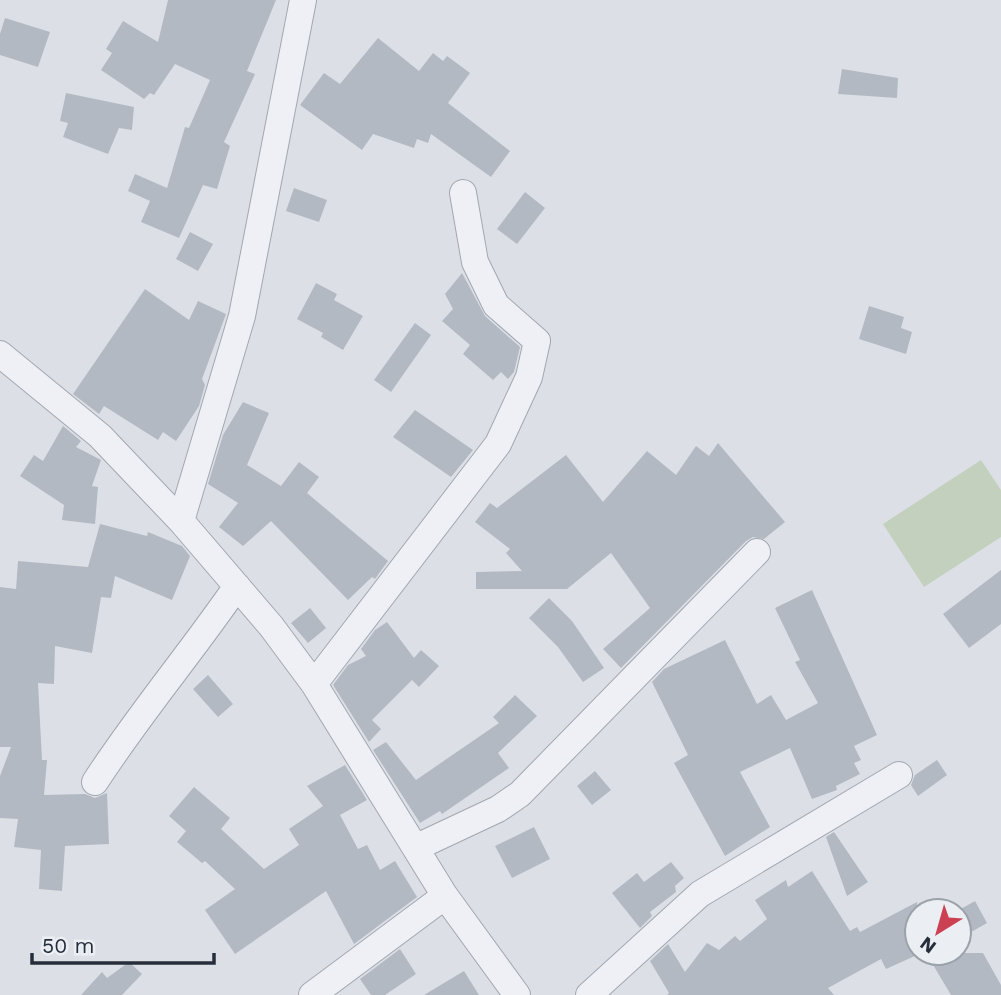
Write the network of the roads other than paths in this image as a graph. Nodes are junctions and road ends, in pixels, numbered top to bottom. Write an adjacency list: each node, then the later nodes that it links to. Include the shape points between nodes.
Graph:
1 (303, 0): 4 (street, via 242,316)
2 (463, 193): 7 (street, via 475,262 490,294 496,305 537,341 529,377 498,444)
3 (0, 354): 4 (street, via 100,436)
4 (181, 521): 6 (street)
5 (757, 552): 10 (street, via 520,794)
6 (237, 586): 7 (street); 9 (street)
7 (314, 684): 10 (street)
8 (899, 775): 14 (street, via 700,894)
9 (95, 782)
10 (417, 847): 11 (street)
11 (445, 896): 12 (street); 13 (street)
12 (312, 995)
13 (517, 995)
14 (589, 995)

